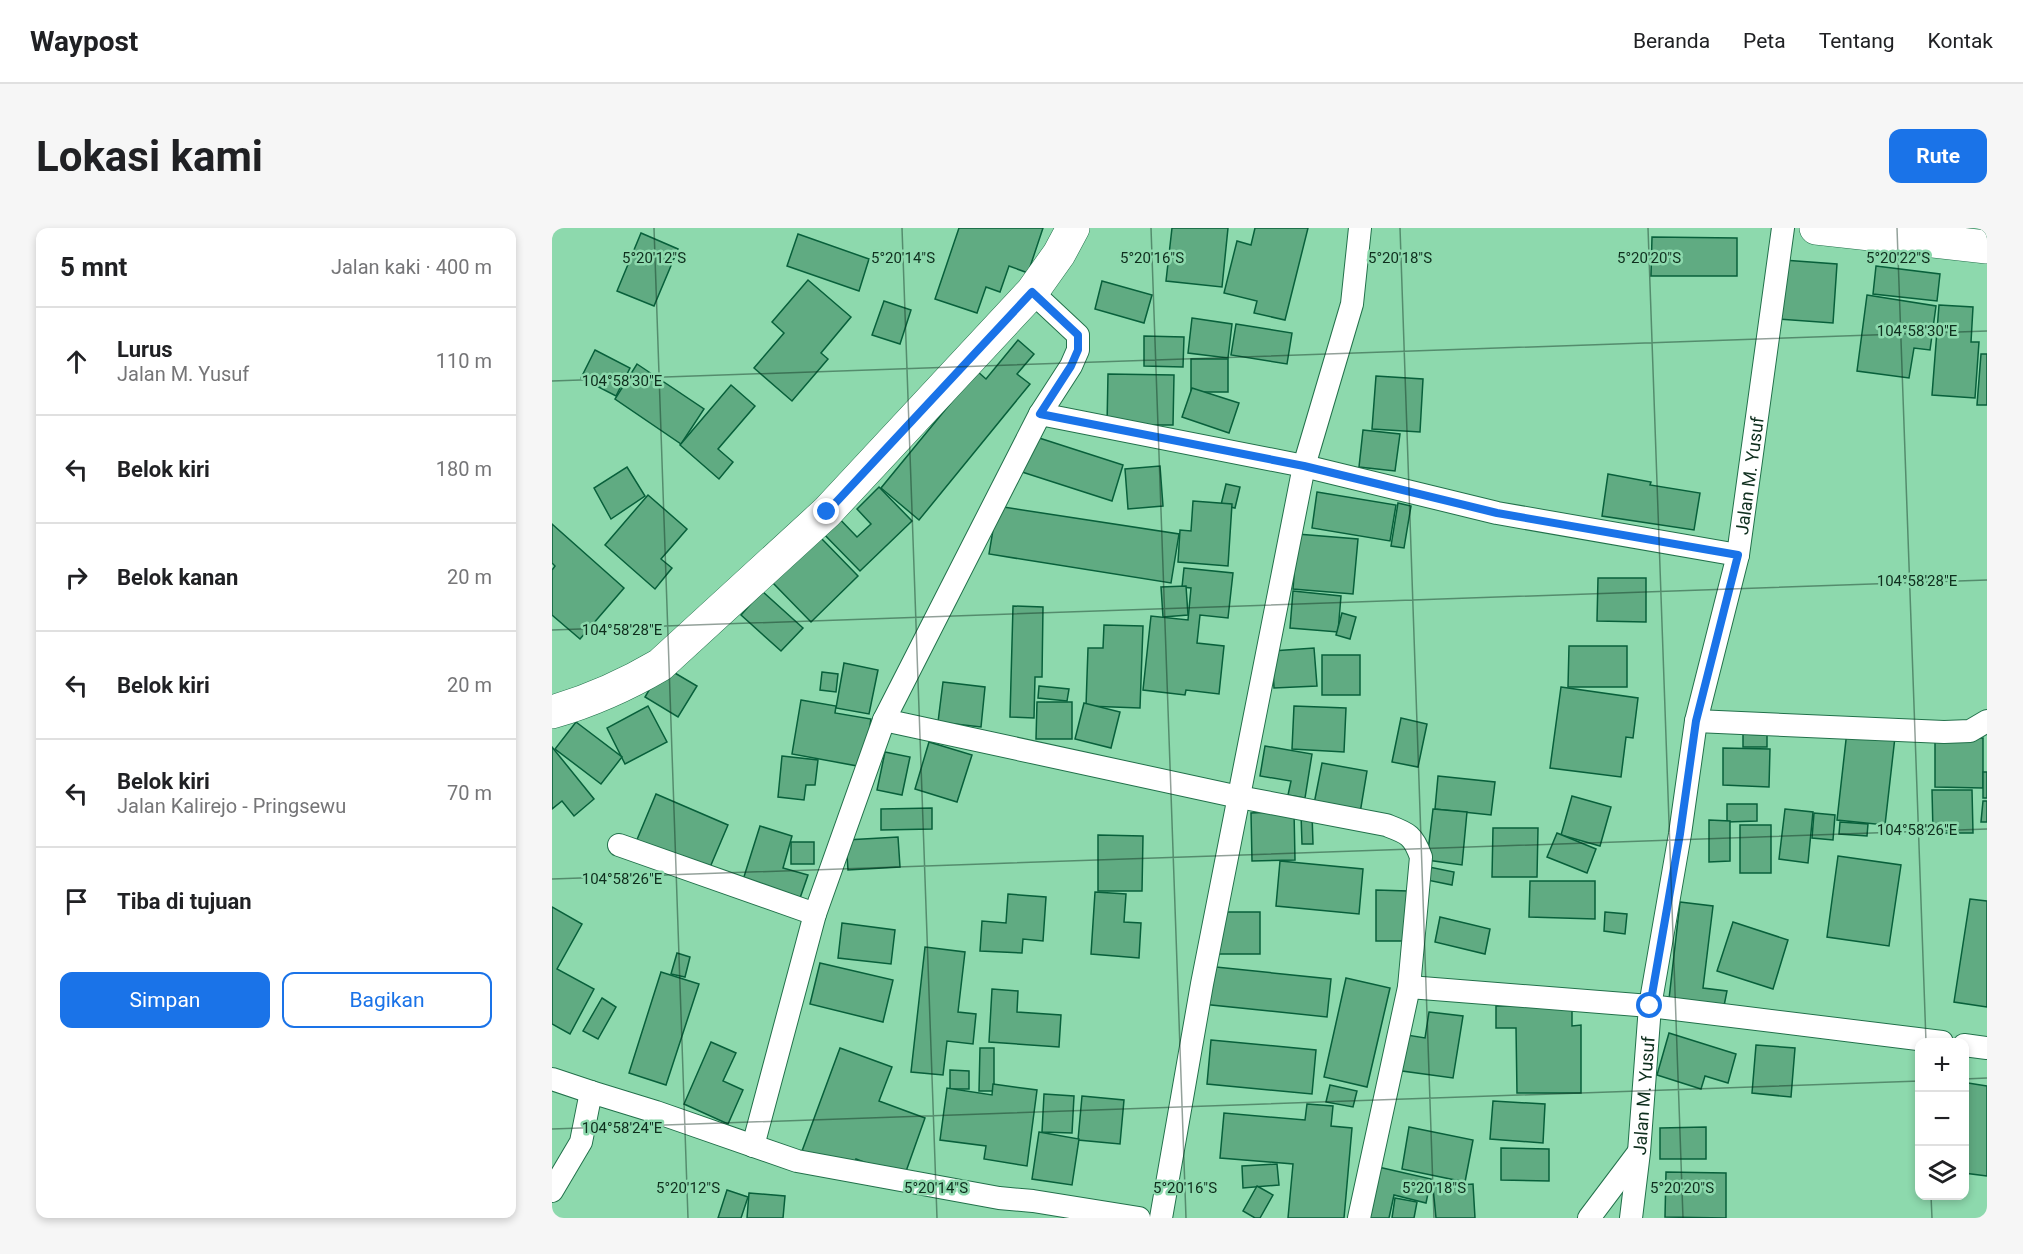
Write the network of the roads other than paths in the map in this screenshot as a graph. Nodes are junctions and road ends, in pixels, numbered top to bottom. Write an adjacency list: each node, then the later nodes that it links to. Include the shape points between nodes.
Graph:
1 (1073, 228): 6 (main road)
2 (1360, 228): 8 (street, via 1352,304)
3 (1783, 228): 9 (street, Jalan M. Yusuf)
4 (1816, 228): 5 (main road)
5 (1987, 247)
6 (1032, 292): 7 (street, via 1078,335 1078,350 1071,366); 10 (main road, via 827,512 660,665 604,693)
7 (1040, 414): 8 (street); 11 (street)
8 (1304, 466): 9 (street, via 1497,513); 14 (street)
9 (1738, 555): 12 (street, Jalan M. Yusuf)
10 (552, 712)
11 (884, 720): 14 (street); 16 (street)
12 (1696, 721): 13 (street, via 1944,732 1970,732); 18 (street, Jalan M. Yusuf)
13 (1987, 721)
14 (1239, 797): 17 (street, via 1386,825 1416,841 1421,856); 29 (street)
15 (619, 845): 16 (street)
16 (815, 914): 24 (street)
17 (1409, 987): 18 (street); 30 (street)
18 (1650, 1006): 19 (street); 25 (street, Jalan M. Yusuf)
19 (1915, 1039)
20 (1969, 1046): 21 (street)
21 (1987, 1048)
22 (552, 1079): 23 (street)
23 (591, 1092): 24 (street); 26 (street, via 581,1142)
24 (753, 1146): 27 (street, via 797,1161)
25 (1639, 1152): 31 (street); 32 (street, Jalan M. Yusuf)
26 (552, 1191)
27 (996, 1208): 28 (street, via 1033,1201)
28 (1138, 1218)
29 (1161, 1218)
30 (1359, 1218)
31 (1588, 1218)
32 (1631, 1218)

